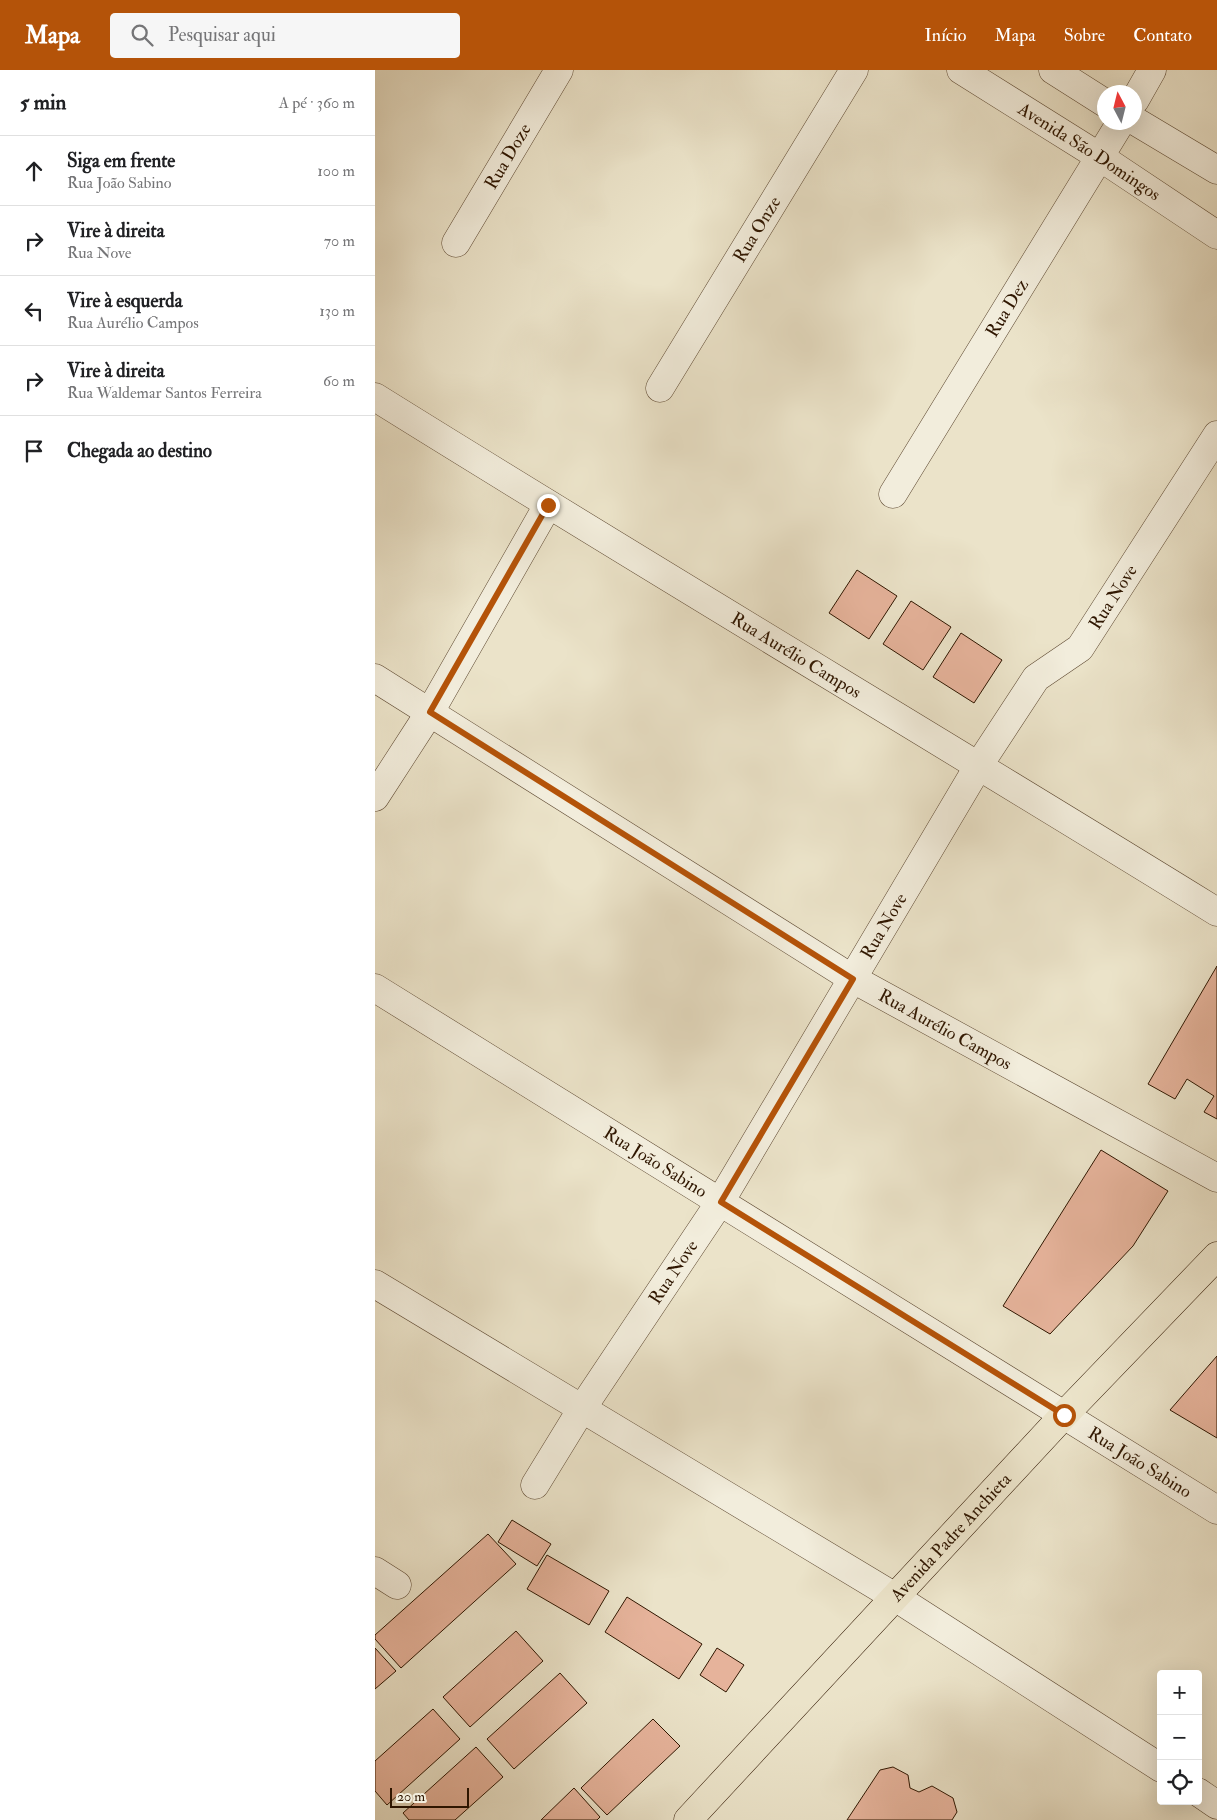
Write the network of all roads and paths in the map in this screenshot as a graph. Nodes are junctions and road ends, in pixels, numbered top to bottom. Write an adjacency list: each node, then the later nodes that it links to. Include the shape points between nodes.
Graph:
1 (559, 70): 13 (street, Rua Doze)
2 (854, 70): 14 (street, Rua Onze)
3 (961, 70): 10 (street, Avenida São Domingos)
4 (1053, 70): 7 (street)
5 (1152, 70): 6 (street)
6 (1142, 88)
7 (1097, 98)
8 (1142, 125): 11 (street)
9 (1116, 130): 10 (street, Rua Dez)
10 (1100, 157): 12 (street, Avenida São Domingos); 17 (street, Rua Dez)
11 (1217, 170)
12 (1217, 235)
13 (456, 242)
14 (660, 388)
15 (375, 397): 18 (street, Rua Aurélio Campos)
16 (1217, 435): 21 (street, Rua Nove, via 1080,648 1036,678)
17 (893, 494)
18 (548, 505): 20 (street); 21 (street, Rua Aurélio Campos)
19 (375, 678): 20 (street, Rua Aurélio Campos)
20 (430, 712): 22 (street); 24 (street, Rua Aurélio Campos)
21 (979, 765): 23 (street, Rua Aurélio Campos); 24 (street, Rua Nove)
22 (375, 797)
23 (1217, 912)
24 (853, 979): 26 (street, Rua Aurélio Campos); 27 (street, Rua Nove)
25 (375, 988): 27 (street, Rua João Sabino)
26 (1217, 1178)
27 (721, 1202): 30 (street, Rua Nove); 31 (street, Rua João Sabino)
28 (1217, 1256): 31 (main road, Avenida Padre Anchieta)
29 (375, 1284): 30 (street)
30 (581, 1410): 32 (street, Rua Nove); 34 (street)
31 (1064, 1415): 33 (street, Rua João Sabino); 34 (main road, Avenida Padre Anchieta)
32 (535, 1485)
33 (1217, 1510)
34 (895, 1597): 35 (street); 38 (main road, Avenida Padre Anchieta)
35 (1157, 1765)
36 (1202, 1795): 37 (street)
37 (1217, 1804)
38 (688, 1820)

